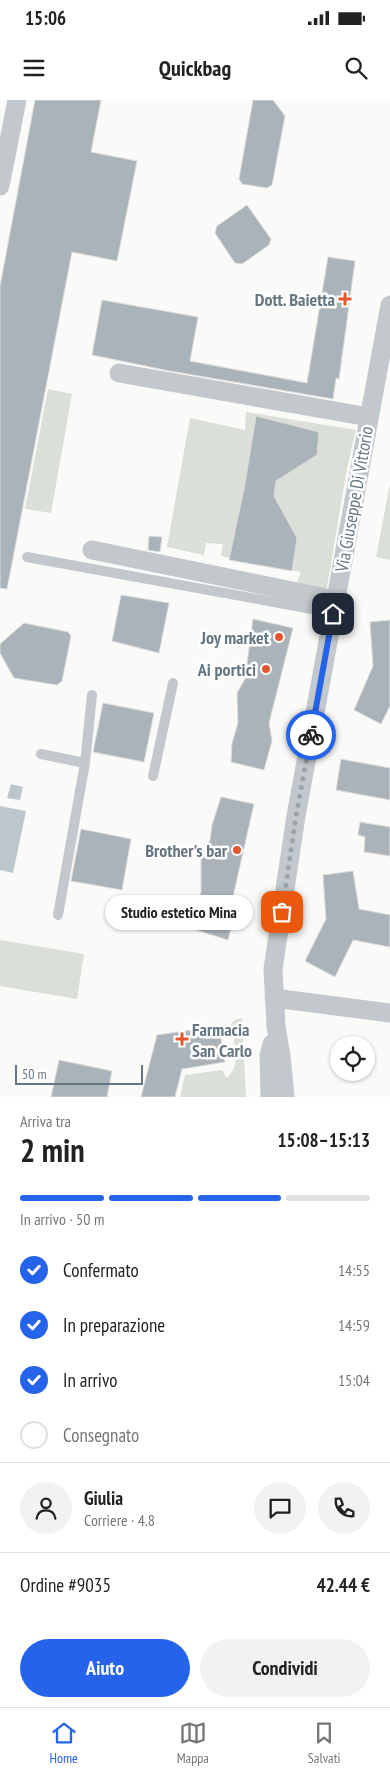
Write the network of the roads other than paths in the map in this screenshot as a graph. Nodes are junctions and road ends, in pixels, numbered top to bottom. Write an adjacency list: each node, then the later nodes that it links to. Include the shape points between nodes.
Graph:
1 (17, 100): 2 (street)
2 (0, 186)
3 (390, 305): 5 (street, Via Giuseppe Di Vittorio)
4 (119, 373): 5 (street, Via Giuseppe Di Vittorio)
5 (369, 416): 8 (street, Via Giuseppe Di Vittorio)
6 (92, 550): 8 (street)
7 (27, 557): 9 (lane)
8 (336, 600): 16 (street, Via Giuseppe Di Vittorio, via 296,816 274,969)
9 (312, 609)
10 (173, 683): 14 (lane)
11 (92, 695): 13 (lane)
12 (41, 754): 13 (lane)
13 (85, 763): 15 (lane)
14 (153, 776)
15 (58, 915)
16 (274, 998): 17 (street); 18 (street, Via Giuseppe Di Vittorio)
17 (390, 1013)
18 (276, 1026): 19 (street, Via Giuseppe Di Vittorio, via 269,1056); 20 (street, Via Giuseppe Di Vittorio)
19 (270, 1097)
20 (285, 1097)

